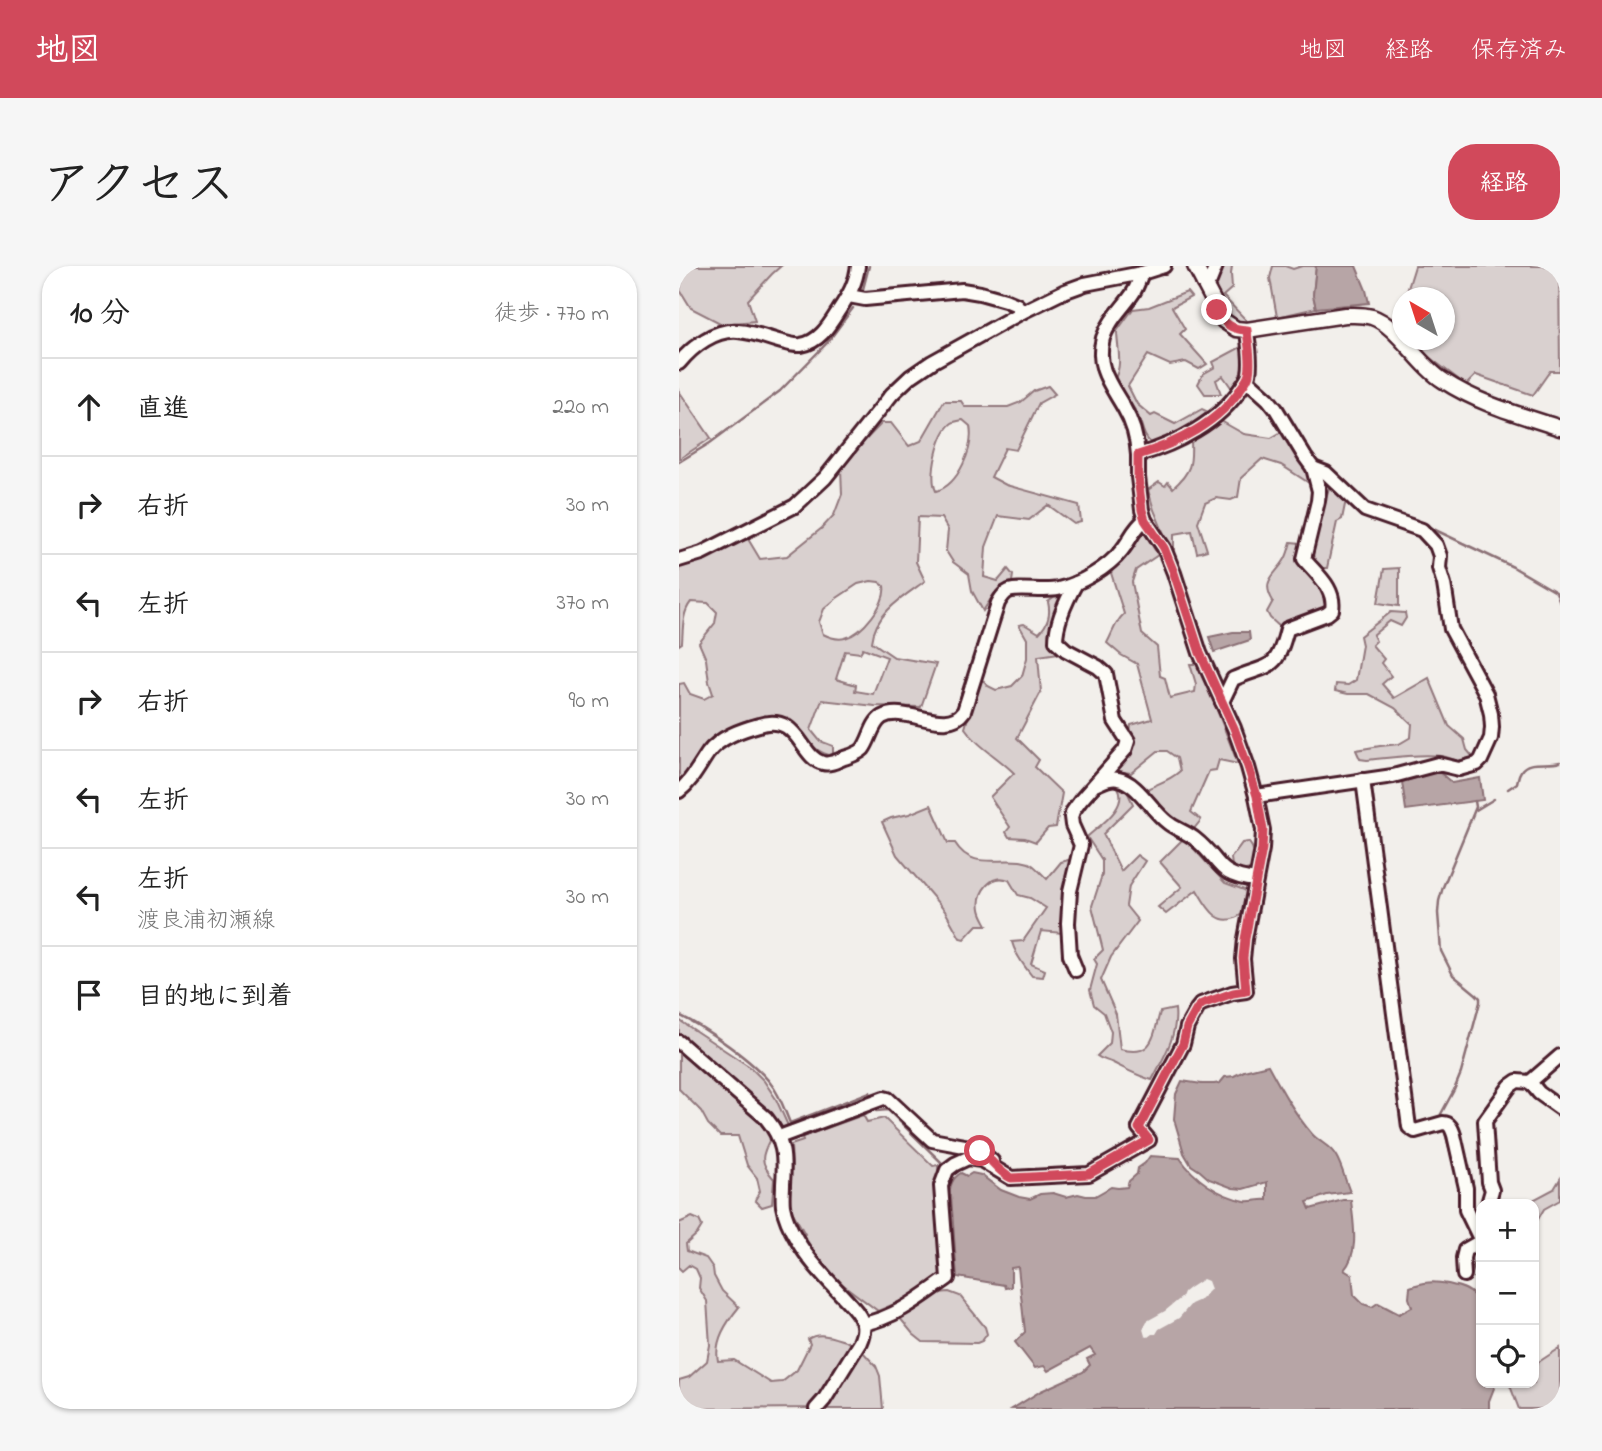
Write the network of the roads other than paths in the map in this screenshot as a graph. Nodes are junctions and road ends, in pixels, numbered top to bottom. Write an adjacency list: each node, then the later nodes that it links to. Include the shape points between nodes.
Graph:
1 (858, 266): 7 (street)
2 (1164, 266): 5 (street)
3 (1195, 266): 6 (main road)
4 (1216, 266): 6 (street, via 1210,281)
5 (1142, 273): 8 (street, via 1085,284); 13 (street, via 1108,326 1101,354 1108,384 1133,427)
6 (1203, 283): 9 (main road, via 1224,321 1237,330)
7 (849, 296): 8 (street, via 865,299 962,290 1005,300); 10 (street, via 820,336 802,345 730,331 705,340)
8 (1022, 312): 16 (street, via 910,377 875,413 825,478 795,506)
9 (1247, 330): 11 (street); 12 (main road, via 1345,315 1371,317 1388,327 1442,380 1479,400)
10 (679, 363)
11 (1247, 380): 13 (street, via 1207,423); 14 (street, via 1276,409)
12 (1560, 428)
13 (1138, 455): 15 (street)
14 (1313, 468): 18 (street, via 1319,491 1304,559 1332,593 1332,610 1287,629 1277,658 1266,668 1234,679); 19 (street, via 1327,473 1365,510 1422,530 1436,545 1451,629 1479,678 1491,713 1491,738 1478,764 1459,769 1438,764)
15 (1145, 520): 17 (street, via 1122,550); 18 (street, via 1164,548)
16 (679, 560)
17 (1076, 583): 20 (street, via 1056,641 1106,674 1115,721 1128,741); 21 (street, via 1057,589 1008,591 1002,596 959,718 945,722 907,715 882,717 863,748 830,764 815,759 786,726 759,725 721,741)
18 (1222, 702): 22 (street)
19 (1363, 780): 22 (street); 32 (street, via 1409,1127 1415,1131 1443,1123 1450,1126 1466,1188 1466,1210)
20 (1094, 785): 23 (street, via 1115,778 1127,782 1167,823 1197,840 1226,872); 24 (street, via 1071,817 1081,845 1068,923)
21 (679, 791)
22 (1257, 796): 23 (street, via 1263,830)
23 (1257, 880): 30 (street, via 1243,958 1246,991 1197,1009 1139,1128 1149,1140 1089,1174 1011,1178)
24 (1076, 970)
25 (679, 1042): 29 (street, via 767,1118)
26 (1560, 1056): 27 (street)
27 (1530, 1082): 28 (street); 31 (street, via 1517,1081 1510,1086 1485,1121)
28 (1560, 1108)
29 (779, 1137): 30 (street, via 888,1099 932,1140 970,1147 989,1157); 35 (street, via 783,1208 789,1225 814,1265)
30 (996, 1168): 35 (street, via 968,1158 947,1170 941,1186 948,1278 890,1316)
31 (1490, 1199)
32 (1476, 1231)
33 (1476, 1244): 34 (street, via 1465,1251)
34 (1464, 1275)
35 (863, 1324): 36 (street, via 860,1342)
36 (816, 1409)

